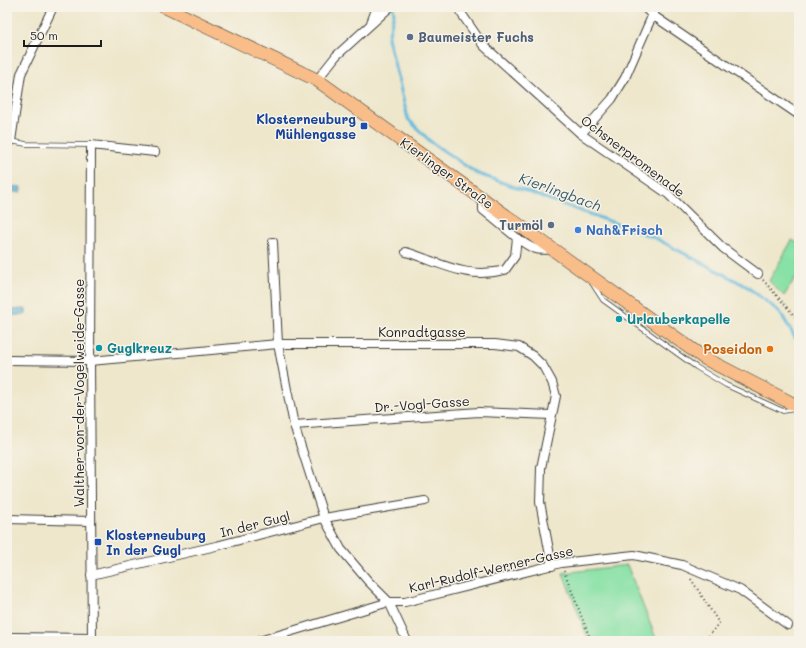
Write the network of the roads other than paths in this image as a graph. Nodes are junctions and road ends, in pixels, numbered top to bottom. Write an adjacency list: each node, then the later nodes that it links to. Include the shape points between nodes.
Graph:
1 (53, 7): 13 (street, via 21,74)
2 (165, 7): 10 (main road, Kierlinger Straße)
3 (377, 7): 9 (street)
4 (457, 7): 12 (street, Ochsnerpromenade, via 483,45)
5 (644, 7): 8 (street)
6 (656, 7): 8 (street)
7 (387, 10): 9 (street)
8 (652, 14): 11 (street); 12 (street, via 625,78 612,99)
9 (371, 24): 10 (street, via 336,56)
10 (317, 80): 16 (main road, Kierlinger Straße)
11 (799, 115)
12 (581, 134): 21 (street, Ochsnerpromenade, via 668,194 723,248)
13 (9, 141): 14 (lane, via 26,144)
14 (91, 145): 15 (street); 24 (street, Walther-von-der-Vogelweide-Gasse)
15 (155, 152)
16 (483, 199): 17 (street, via 483,210); 19 (main road, Kierlinger Straße)
17 (517, 238): 19 (street, via 535,250); 20 (street, via 515,256 511,264 505,270 488,275 452,269)
18 (273, 242): 22 (street)
19 (551, 249): 25 (main road, Kierlinger Straße, via 704,358)
20 (406, 252)
21 (758, 274)
22 (278, 344): 24 (street, Konradtgasse); 26 (street, Konradtgasse, via 495,344 519,347 538,361 552,382 556,396); 27 (street)
23 (7, 360): 24 (street, Konradtgasse)
24 (90, 361): 31 (street, Walther-von-der-Vogelweide-Gasse)
25 (799, 407)
26 (551, 415): 27 (street, Dr.-Vogl-Gasse, via 479,412); 32 (street, Konradtgasse, via 541,468 540,502)
27 (294, 425): 29 (street)
28 (425, 500): 29 (street, In der Gugl)
29 (324, 518): 33 (street, In der Gugl); 34 (street, via 342,549)
30 (7, 519): 31 (street)
31 (91, 521): 33 (street, Walther-von-der-Vogelweide-Gasse)
32 (552, 566): 34 (street, Karl-Rudolf-Werner-Gasse, via 405,602); 35 (street, Karl-Rudolf-Werner-Gasse, via 634,555 682,565 740,590)
33 (91, 575): 37 (street, Walther-von-der-Vogelweide-Gasse)
34 (388, 602): 38 (street, Karl-Rudolf-Werner-Gasse); 39 (street)
35 (788, 626)
36 (7, 637): 37 (street)
37 (91, 639)
38 (259, 641)
39 (408, 641)

